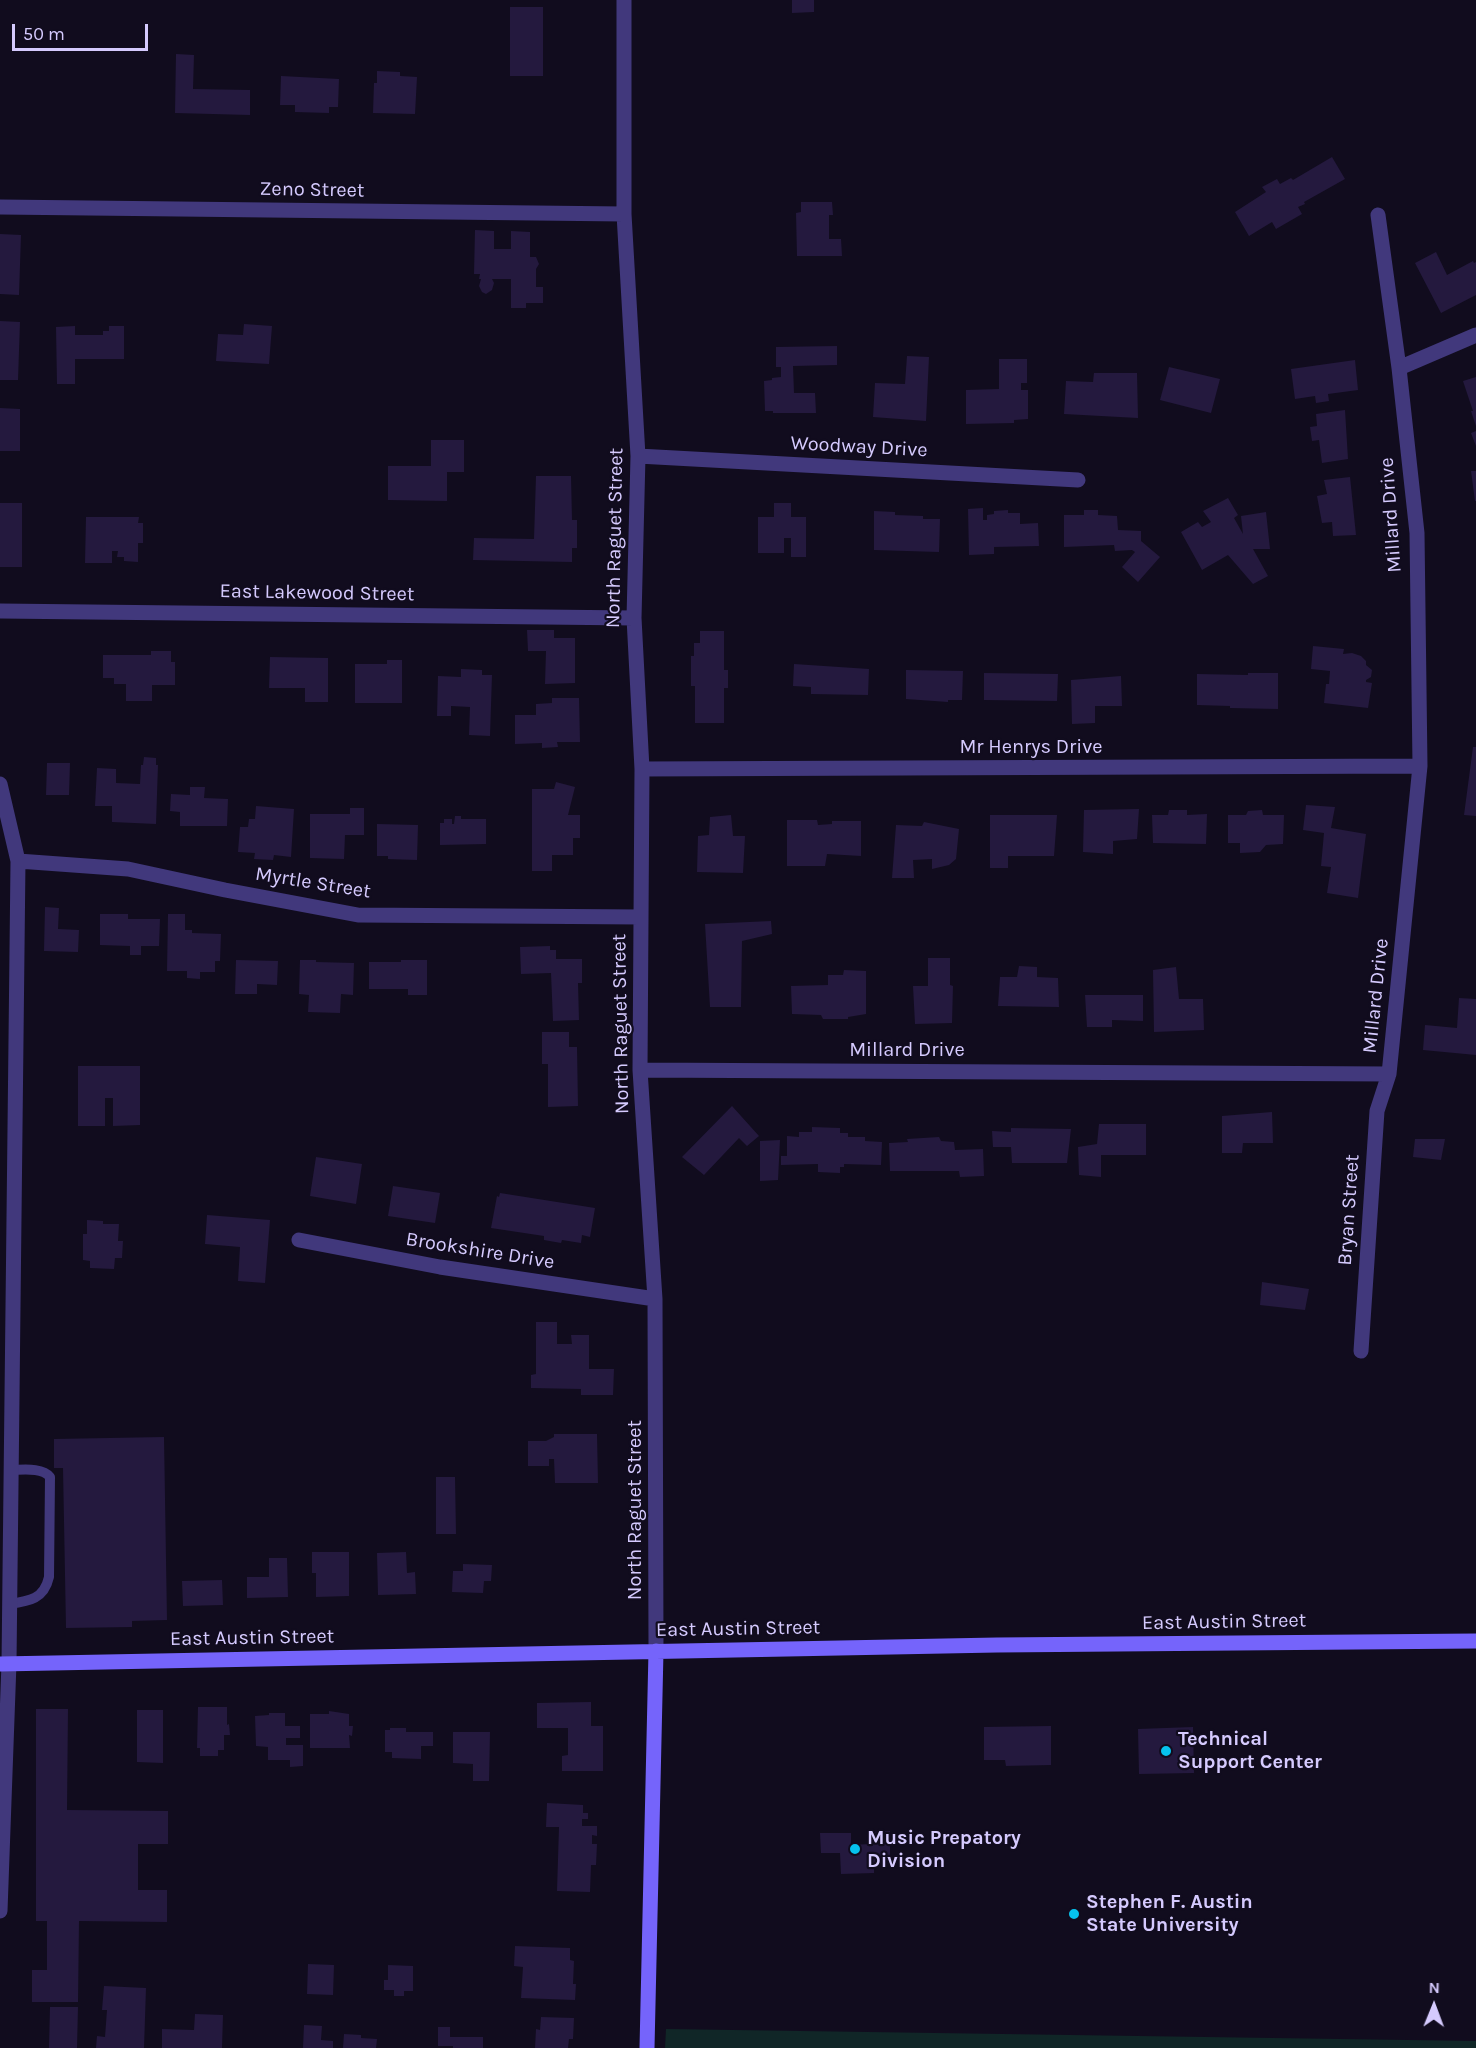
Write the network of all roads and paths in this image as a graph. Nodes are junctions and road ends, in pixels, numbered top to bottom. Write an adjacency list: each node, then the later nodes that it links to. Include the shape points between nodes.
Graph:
1 (624, 0): 3 (street, North Raguet Street)
2 (0, 207): 3 (street, Zeno Street)
3 (624, 214): 7 (street, North Raguet Street)
4 (1378, 215): 6 (street, Millard Drive)
5 (1476, 335): 6 (street)
6 (1399, 368): 11 (street, Millard Drive, via 1417,533)
7 (638, 456): 8 (street, Woodway Drive); 10 (street, North Raguet Street)
8 (1078, 480)
9 (0, 611): 10 (street, East Lakewood Street)
10 (634, 618): 12 (street, North Raguet Street)
11 (1420, 766): 12 (street, Mr Henrys Drive); 17 (street, Millard Drive)
12 (642, 769): 15 (street, North Raguet Street)
13 (0, 784): 14 (street)
14 (18, 861): 15 (street, Myrtle Street, via 128,869 358,915); 21 (street)
15 (641, 917): 16 (street, North Raguet Street)
16 (640, 1070): 17 (street, Millard Drive); 19 (street, North Raguet Street)
17 (1389, 1074): 20 (street, Bryan Street, via 1377,1111)
18 (299, 1240): 19 (street, Brookshire Drive, via 440,1267)
19 (655, 1299): 24 (street, North Raguet Street)
20 (1361, 1351)
21 (11, 1470): 22 (street); 22 (lane, via 42,1471 50,1477 49,1577 39,1596)
22 (9, 1604): 25 (street)
23 (1476, 1641): 24 (main road, East Austin Street)
24 (656, 1651): 25 (main road, East Austin Street); 27 (main road, North Raguet Street)
25 (4, 1663): 26 (street)
26 (0, 1911)
27 (647, 2048)

